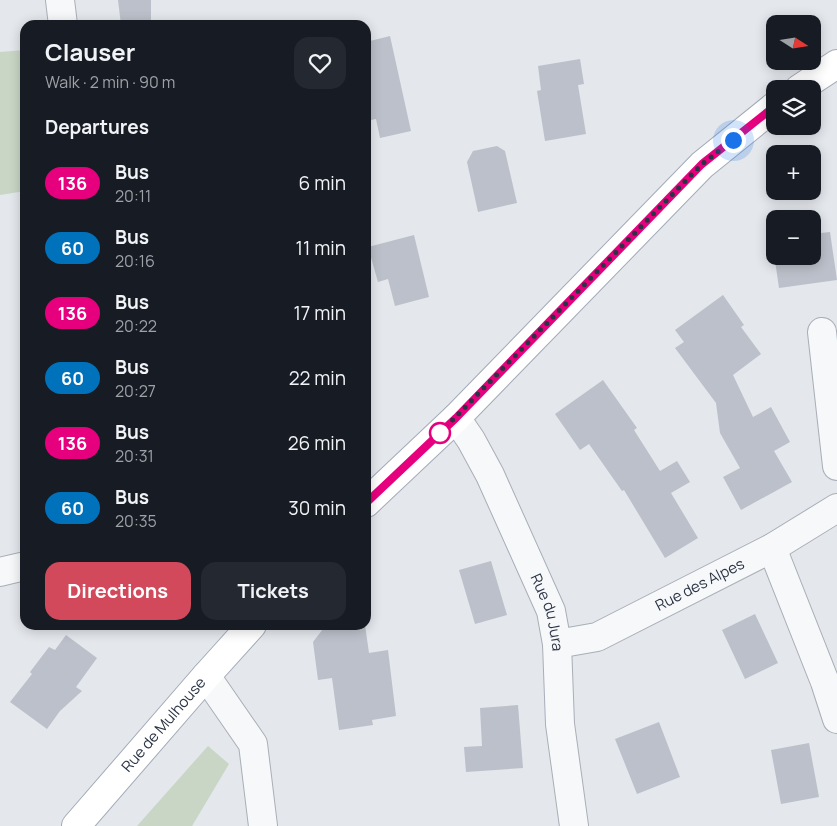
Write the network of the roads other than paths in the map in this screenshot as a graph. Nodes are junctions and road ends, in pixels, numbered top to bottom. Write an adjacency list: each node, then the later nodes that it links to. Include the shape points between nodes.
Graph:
1 (60, 0): 2 (street)
2 (62, 20)
3 (837, 64): 4 (main road)
4 (813, 80)
5 (766, 113): 7 (main road, via 702,164)
6 (822, 332): 8 (street)
7 (456, 418): 9 (main road); 15 (street, Rue du Jura, via 490,475 551,611)
8 (837, 466)
9 (371, 498)
10 (837, 508): 11 (street, Rue des Alpes)
11 (772, 548): 15 (street, Rue des Alpes, via 597,637); 17 (street)
12 (20, 567): 13 (street)
13 (0, 572)
14 (247, 630): 16 (main road, Rue de Mulhouse)
15 (557, 644): 20 (street, Rue du Jura, via 560,724)
16 (206, 676): 18 (main road, Rue de Mulhouse); 19 (street, via 253,744)
17 (837, 719)
18 (76, 826)
19 (263, 826)
20 (574, 826)

